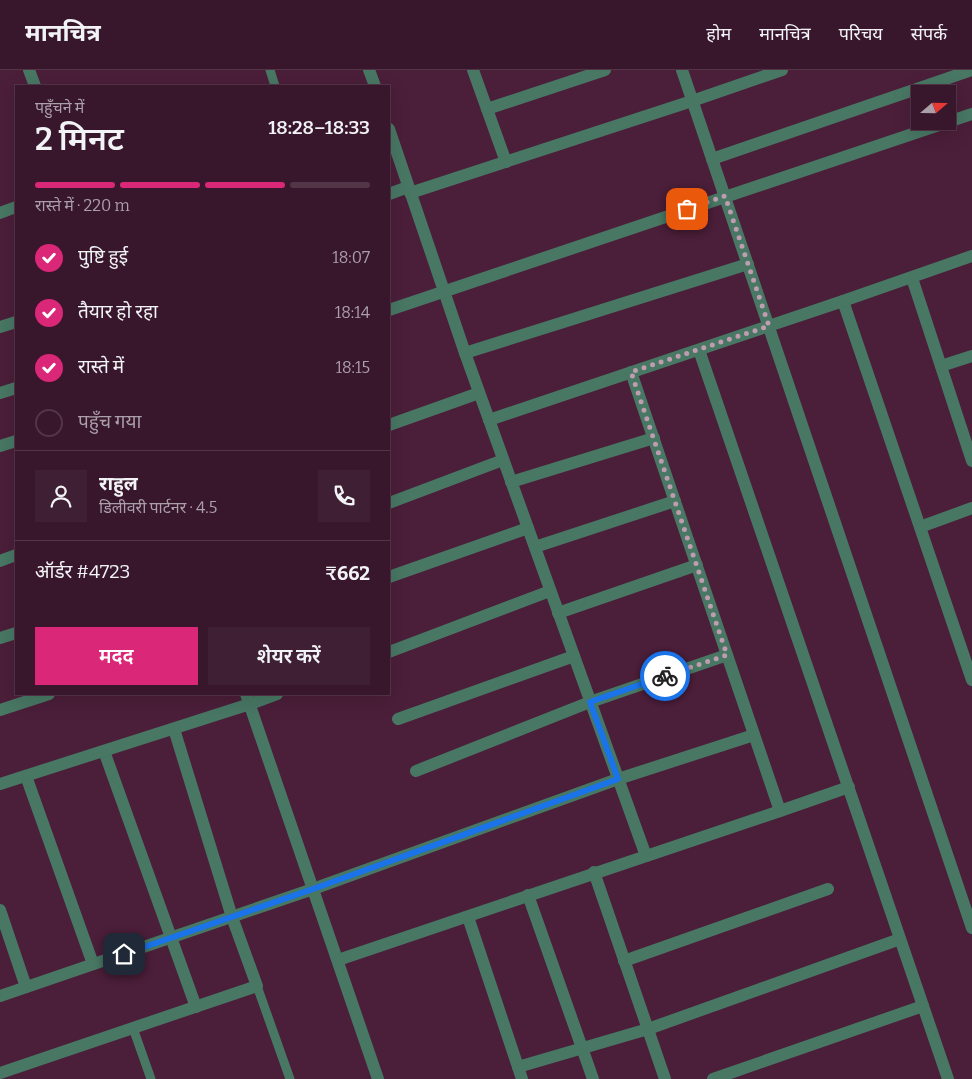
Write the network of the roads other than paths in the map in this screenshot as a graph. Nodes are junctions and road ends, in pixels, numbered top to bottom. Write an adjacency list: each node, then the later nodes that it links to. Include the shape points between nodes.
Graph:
1 (29, 70): 9 (street)
2 (270, 70): 10 (lane)
3 (369, 70): 11 (street)
4 (473, 70): 13 (street)
5 (605, 70): 13 (street)
6 (682, 70): 12 (street)
7 (782, 70): 12 (street)
8 (972, 70): 16 (street)
9 (35, 85)
10 (275, 85)
11 (375, 85)
12 (692, 101): 16 (street); 17 (street)
13 (487, 109): 17 (street)
14 (972, 114): 20 (street)
15 (390, 132): 18 (street)
16 (712, 159): 20 (street)
17 (506, 162): 18 (street)
18 (409, 190): 19 (street); 26 (street)
19 (390, 194)
20 (725, 196): 24 (street); 26 (street)
21 (15, 207): 22 (street)
22 (0, 213)
23 (972, 256): 25 (street)
24 (748, 264): 30 (street); 33 (street)
25 (912, 278): 27 (street); 35 (street)
26 (443, 291): 28 (street); 33 (street)
27 (843, 302): 30 (street); 52 (street)
28 (390, 310)
29 (15, 322): 31 (street)
30 (769, 326): 32 (street); 90 (street)
31 (0, 327)
32 (699, 350): 36 (street); 80 (street)
33 (465, 352): 39 (street)
34 (972, 356): 35 (street)
35 (940, 366): 43 (street)
36 (631, 372): 40 (street); 42 (street)
37 (15, 388): 38 (street)
38 (0, 393)
39 (479, 393): 40 (street); 41 (street)
40 (489, 420): 46 (street)
41 (390, 425)
42 (654, 438): 48 (street); 49 (street)
43 (968, 438): 47 (street)
44 (15, 441): 45 (street)
45 (0, 446)
46 (503, 460): 48 (street); 50 (street)
47 (972, 461)
48 (511, 482): 53 (street)
49 (675, 501): 54 (street); 57 (street)
50 (390, 503)
51 (972, 508): 52 (street)
52 (920, 527): 66 (street)
53 (528, 528): 54 (street); 58 (street)
54 (535, 547): 59 (street)
55 (15, 555): 56 (street)
56 (0, 561)
57 (696, 565): 60 (street); 64 (street)
58 (390, 577)
59 (550, 591): 60 (street); 63 (street)
60 (558, 612): 65 (street)
61 (15, 633): 62 (street)
62 (0, 638)
63 (390, 652)
64 (727, 655): 70 (street); 74 (street)
65 (574, 656): 70 (street); 72 (street)
66 (972, 680)
67 (46, 695): 71 (street)
68 (271, 695): 69 (street)
69 (248, 699): 73 (street); 84 (street)
70 (590, 702): 76 (street); 78 (street)
71 (0, 710)
72 (398, 719)
73 (174, 729): 75 (street); 88 (street)
74 (754, 735): 78 (street); 81 (street)
75 (104, 751): 77 (street); 91 (street)
76 (416, 771)
77 (26, 776): 79 (street); 95 (street)
78 (618, 779): 82 (street); 84 (street)
79 (0, 784)
80 (848, 787): 81 (street); 92 (street)
81 (780, 811): 82 (street)
82 (646, 856): 83 (street)
83 (594, 872): 86 (street); 94 (street)
84 (313, 889): 88 (street); 93 (street)
85 (828, 889): 94 (street)
86 (528, 895): 89 (street); 103 (street)
87 (0, 910): 97 (street)
88 (232, 917): 91 (street); 96 (street)
89 (468, 917): 93 (street); 104 (street)
90 (972, 928)
91 (172, 938): 95 (street); 99 (street)
92 (900, 939): 100 (street); 102 (street)
93 (338, 960): 108 (street)
94 (624, 961): 102 (street)
95 (93, 964): 97 (street)
96 (256, 986): 99 (street); 107 (lane)
97 (26, 987): 98 (street)
98 (0, 996)
99 (196, 1006): 101 (street)
100 (923, 1006): 111 (street); 112 (street)
101 (133, 1028): 105 (street); 106 (lane)
102 (648, 1029): 103 (street); 110 (street)
103 (582, 1049): 104 (street); 109 (street)
104 (520, 1073)
105 (2, 1075)
106 (152, 1079)
107 (290, 1079)
108 (378, 1079)
109 (593, 1079)
110 (665, 1079)
111 (713, 1079)
112 (948, 1079)

